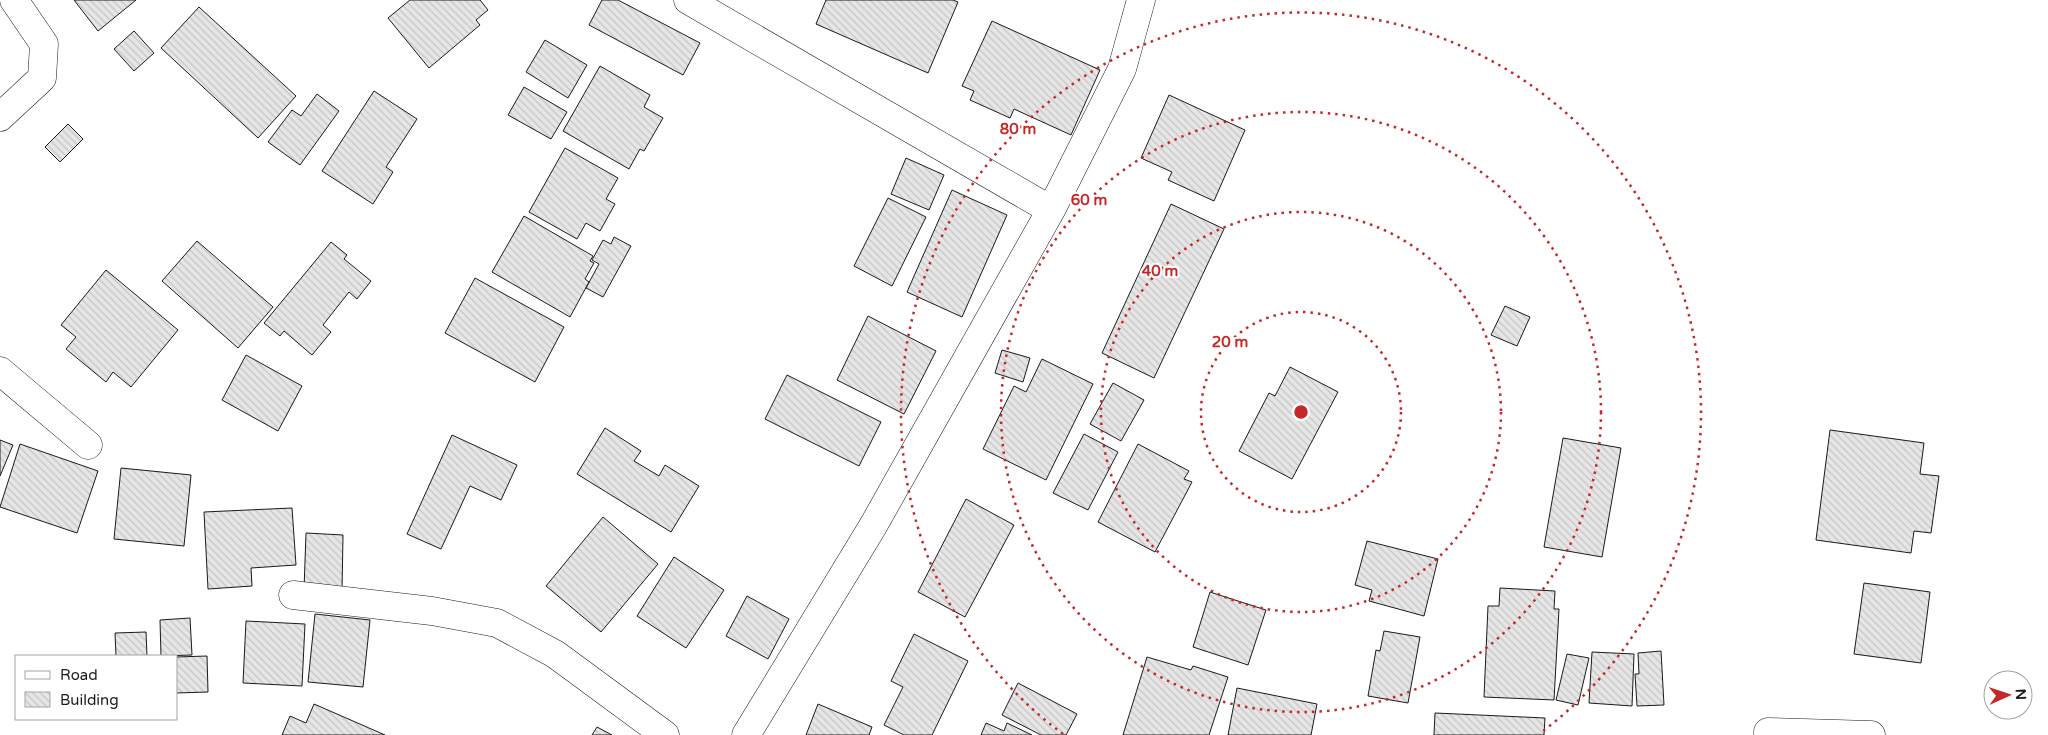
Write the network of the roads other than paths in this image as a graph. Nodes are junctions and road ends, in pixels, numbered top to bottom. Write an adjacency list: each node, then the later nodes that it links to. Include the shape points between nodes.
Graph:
1 (14, 0): 4 (street, via 44,44 42,78)
2 (688, 0): 5 (street)
3 (1141, 0): 5 (street, via 1122,69)
4 (0, 117)
5 (1051, 210): 11 (street, via 873,526)
6 (0, 371): 7 (street)
7 (88, 445)
8 (293, 595): 10 (street, via 432,610 497,623 556,654)
9 (1768, 732): 12 (street)
10 (665, 735)
11 (746, 735)
12 (1871, 735)

